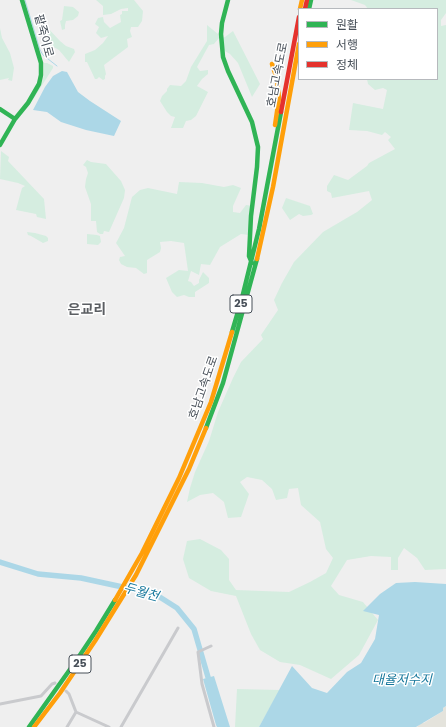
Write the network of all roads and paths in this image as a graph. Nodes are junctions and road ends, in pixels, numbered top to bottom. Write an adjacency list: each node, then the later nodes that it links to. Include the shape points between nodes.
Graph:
1 (22, 0): 9 (main road, 팥죽이로, via 41,63 41,75 28,103)
2 (228, 0): 12 (main road, via 221,34 223,57 252,122 258,146 251,216 249,256)
3 (298, 22): 11 (main road, 호남고속도로 / 25)
4 (298, 50): 7 (main road, 호남고속도로 / 25)
5 (298, 63): 7 (main road)
6 (272, 64): 11 (main road, via 279,98 274,131)
7 (292, 84): 20 (main road, 호남고속도로 / 25, via 261,246 212,415 189,469 136,575 95,641)
8 (0, 109): 9 (main road)
9 (15, 119): 10 (main road, 팥죽이로)
10 (0, 145)
11 (275, 146): 12 (main road, 호남고속도로 / 25)
12 (252, 263): 19 (main road, 호남고속도로 / 25, via 211,402 169,500 115,600 76,662)
13 (178, 628): 23 (street)
14 (211, 646): 24 (street, via 198,652 202,684)
15 (55, 684): 17 (street, via 52,684 42,696)
16 (66, 691): 18 (street)
17 (0, 704)
18 (76, 712): 21 (street); 22 (street)
19 (29, 727)
20 (34, 727)
21 (67, 727)
22 (109, 727)
23 (121, 727)
24 (214, 727)

